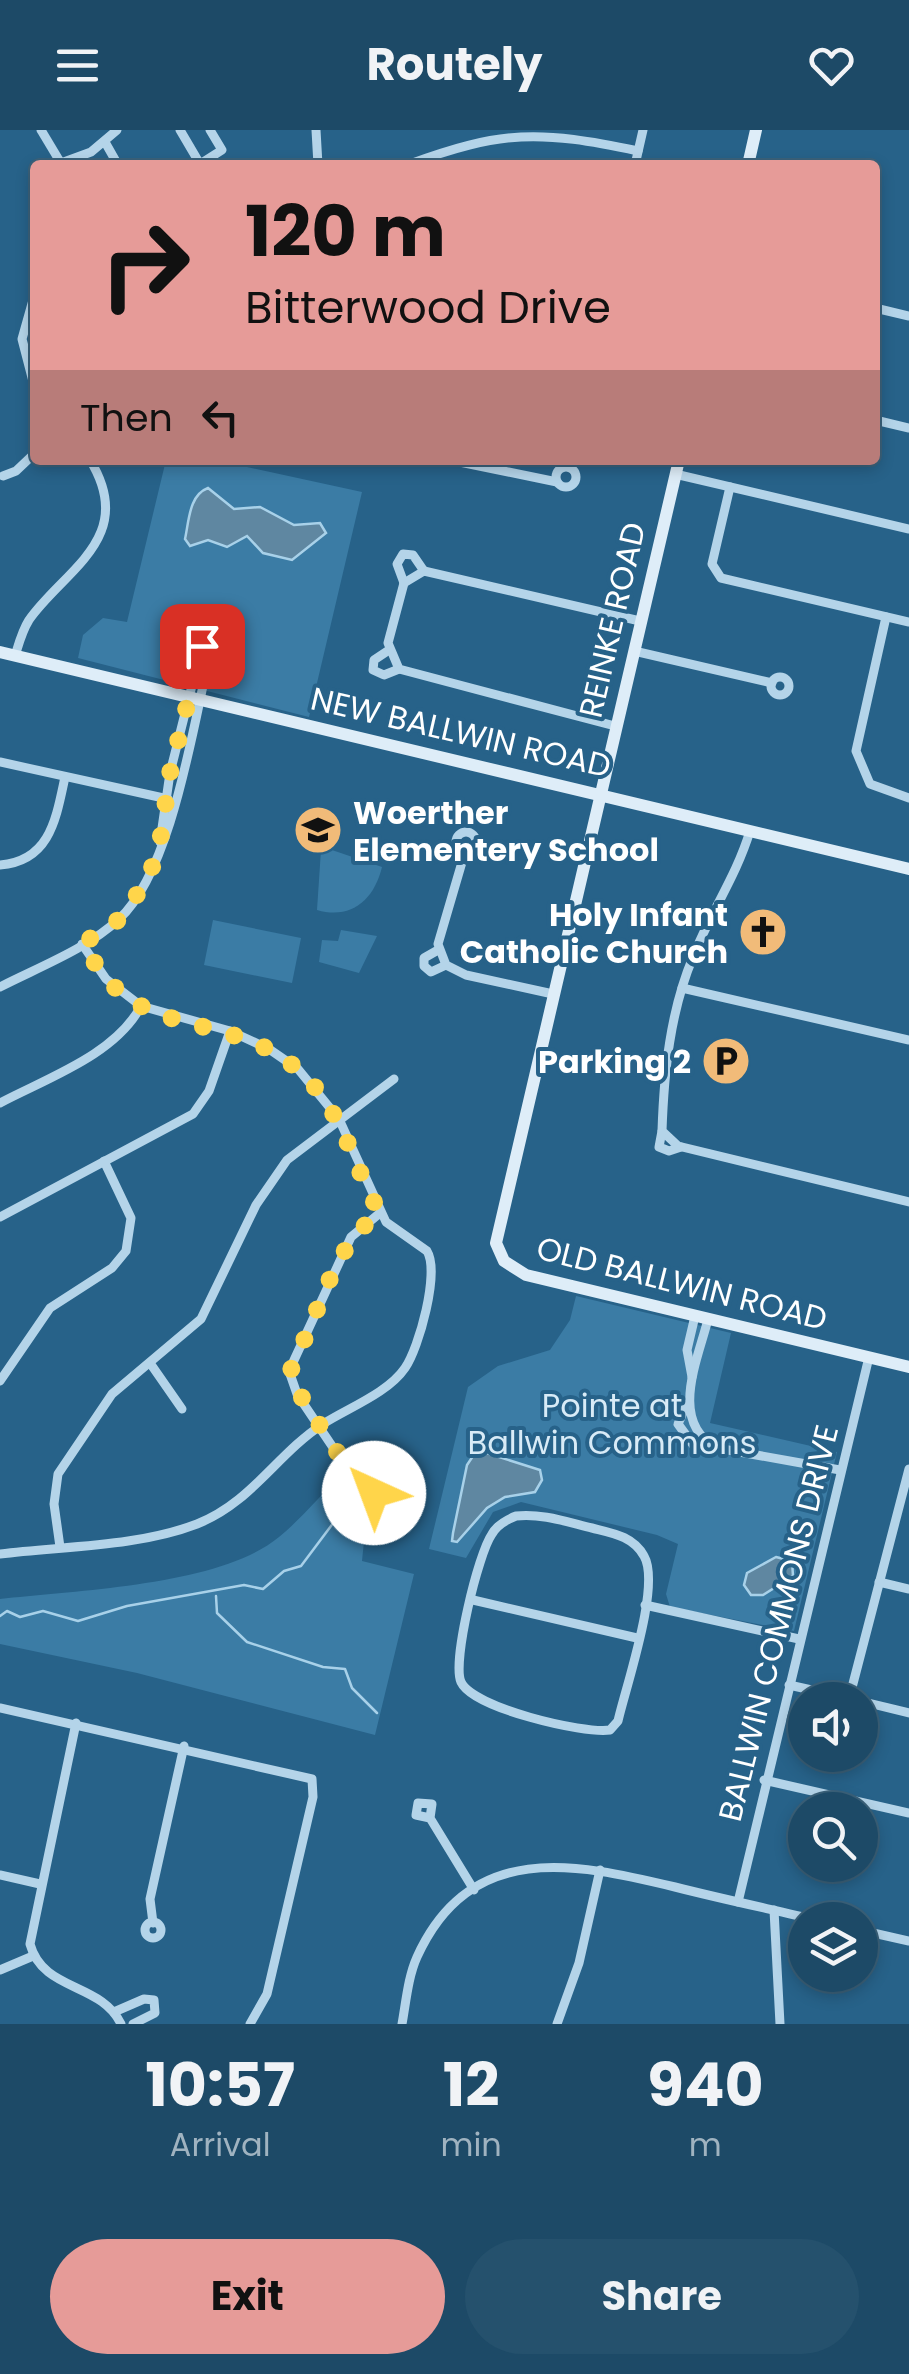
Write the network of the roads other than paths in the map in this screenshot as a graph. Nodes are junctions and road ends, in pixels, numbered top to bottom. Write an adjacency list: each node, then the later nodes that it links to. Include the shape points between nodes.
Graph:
1 (41, 130): 10 (street)
2 (117, 130): 8 (street)
3 (210, 130): 14 (street, via 222,150)
4 (316, 130): 15 (street)
5 (643, 130): 9 (street)
6 (756, 130): 18 (street)
7 (183, 131): 13 (street)
8 (105, 142): 11 (street); 12 (street)
9 (638, 150): 16 (street, via 538,132 456,141); 17 (street)
10 (60, 160)
11 (70, 160)
12 (115, 160)
13 (198, 160)
14 (206, 160)
15 (318, 160)
16 (416, 160)
17 (636, 160)
18 (749, 160)
19 (880, 309): 21 (street)
20 (30, 310): 22 (street, via 22,339)
21 (909, 316)
22 (30, 370)
23 (880, 421): 24 (street)
24 (909, 428)
25 (30, 458): 29 (street)
26 (92, 465): 42 (street, via 103,493 96,541)
27 (474, 465): 30 (street)
28 (677, 467): 31 (street); 37 (street, REINKE ROAD)
29 (1, 474): 32 (street)
30 (557, 482)
31 (730, 487): 33 (street); 36 (street, via 712,564 721,578)
32 (0, 488)
33 (909, 530)
34 (424, 571): 35 (street); 35 (street, via 412,555 402,554); 37 (street)
35 (404, 583): 40 (street)
36 (886, 617): 38 (street); 50 (street, via 857,758 870,784)
37 (640, 621): 41 (street, REINKE ROAD)
38 (909, 622)
39 (177, 634): 45 (street, via 197,639 208,657)
40 (389, 650): 43 (street); 43 (street, via 374,660 374,670 384,675)
41 (634, 650): 44 (street); 46 (street, REINKE ROAD)
42 (7, 654): 45 (street, NEW BALLWIN ROAD)
43 (399, 668): 46 (street)
44 (772, 683)
45 (194, 698): 49 (street, NEW BALLWIN ROAD); 51 (street)
46 (615, 726): 49 (street, REINKE ROAD)
47 (0, 762): 48 (street)
48 (65, 777): 51 (street); 54 (street, via 47,840 22,862)
49 (601, 793): 52 (street, NEW BALLWIN ROAD); 61 (street, OLD BALLWIN ROAD)
50 (909, 798)
51 (170, 799): 56 (street, via 148,880 117,921)
52 (750, 831): 55 (street, NEW BALLWIN ROAD); 60 (street)
53 (465, 852): 57 (street)
54 (0, 865)
55 (909, 869)
56 (82, 944): 59 (street); 62 (street, via 106,978)
57 (438, 950): 58 (street); 58 (street, via 424,958 425,968)
58 (446, 965): 61 (street)
59 (0, 987)
60 (682, 988): 64 (street); 69 (street, via 666,1062 662,1130 681,1147)
61 (553, 994): 72 (street, OLD BALLWIN ROAD, via 497,1231 498,1252 526,1275)
62 (141, 1006): 63 (street); 66 (street, via 109,1044)
63 (230, 1031): 67 (street, via 298,1070); 68 (street, via 199,1109)
64 (909, 1040)
65 (394, 1079): 67 (street)
66 (0, 1103)
67 (339, 1119): 70 (street); 74 (street, via 280,1167 208,1308)
68 (104, 1161): 71 (street); 76 (street, via 131,1218 126,1251 112,1268 50,1308)
69 (909, 1202)
70 (380, 1213): 78 (street, via 351,1238 289,1371); 78 (street, via 433,1262 408,1364)
71 (0, 1217)
72 (702, 1318): 73 (street, OLD BALLWIN ROAD); 80 (street, via 687,1404 709,1444)
73 (868, 1357): 75 (street, OLD BALLWIN ROAD); 80 (street, BALLWIN COMMONS DRIVE)
74 (150, 1363): 77 (street); 82 (street, via 112,1394 58,1474)
75 (909, 1367)
76 (0, 1381)
77 (182, 1409)
78 (320, 1426): 81 (street, via 361,1489); 82 (street, via 256,1488 204,1521 152,1536)
79 (909, 1469): 84 (street)
80 (840, 1470): 89 (street, BALLWIN COMMONS DRIVE)
81 (374, 1493)
82 (60, 1547): 83 (street)
83 (0, 1554)
84 (879, 1582): 85 (street); 91 (street)
85 (909, 1590)
86 (473, 1600): 87 (street, via 490,1536 525,1515 630,1540 650,1572); 88 (street); 88 (street, via 458,1673 473,1697 513,1711 610,1730 618,1721)
87 (645, 1604): 88 (street); 89 (street)
88 (637, 1638)
89 (798, 1640): 90 (street, BALLWIN COMMONS DRIVE)
90 (789, 1682)
91 (859, 1682)
92 (788, 1685): 98 (street, BALLWIN COMMONS DRIVE)
93 (878, 1706): 95 (street)
94 (0, 1708): 96 (street)
95 (909, 1713)
96 (76, 1723): 97 (street); 103 (street)
97 (184, 1746): 108 (street, via 150,1899); 114 (street, via 312,1778 313,1797)
98 (764, 1780): 99 (street); 105 (street, BALLWIN COMMONS DRIVE)
99 (909, 1813)
100 (430, 1818): 104 (street)
101 (600, 1870): 104 (street, via 533,1867); 105 (street); 118 (street)
102 (0, 1875): 103 (street)
103 (40, 1884): 111 (street)
104 (474, 1890): 117 (street, via 440,1919 423,1945)
105 (738, 1902): 106 (street)
106 (774, 1910): 107 (street); 119 (street)
107 (788, 1913)
108 (153, 1922)
109 (878, 1934): 110 (street)
110 (909, 1941)
111 (33, 1956): 112 (street); 113 (street, via 54,1980 97,1997)
112 (0, 1970)
113 (114, 2012): 115 (street); 116 (street, via 154,2000 155,2013)
114 (255, 2022)
115 (121, 2024)
116 (133, 2024)
117 (402, 2024)
118 (557, 2024)
119 (780, 2024)

